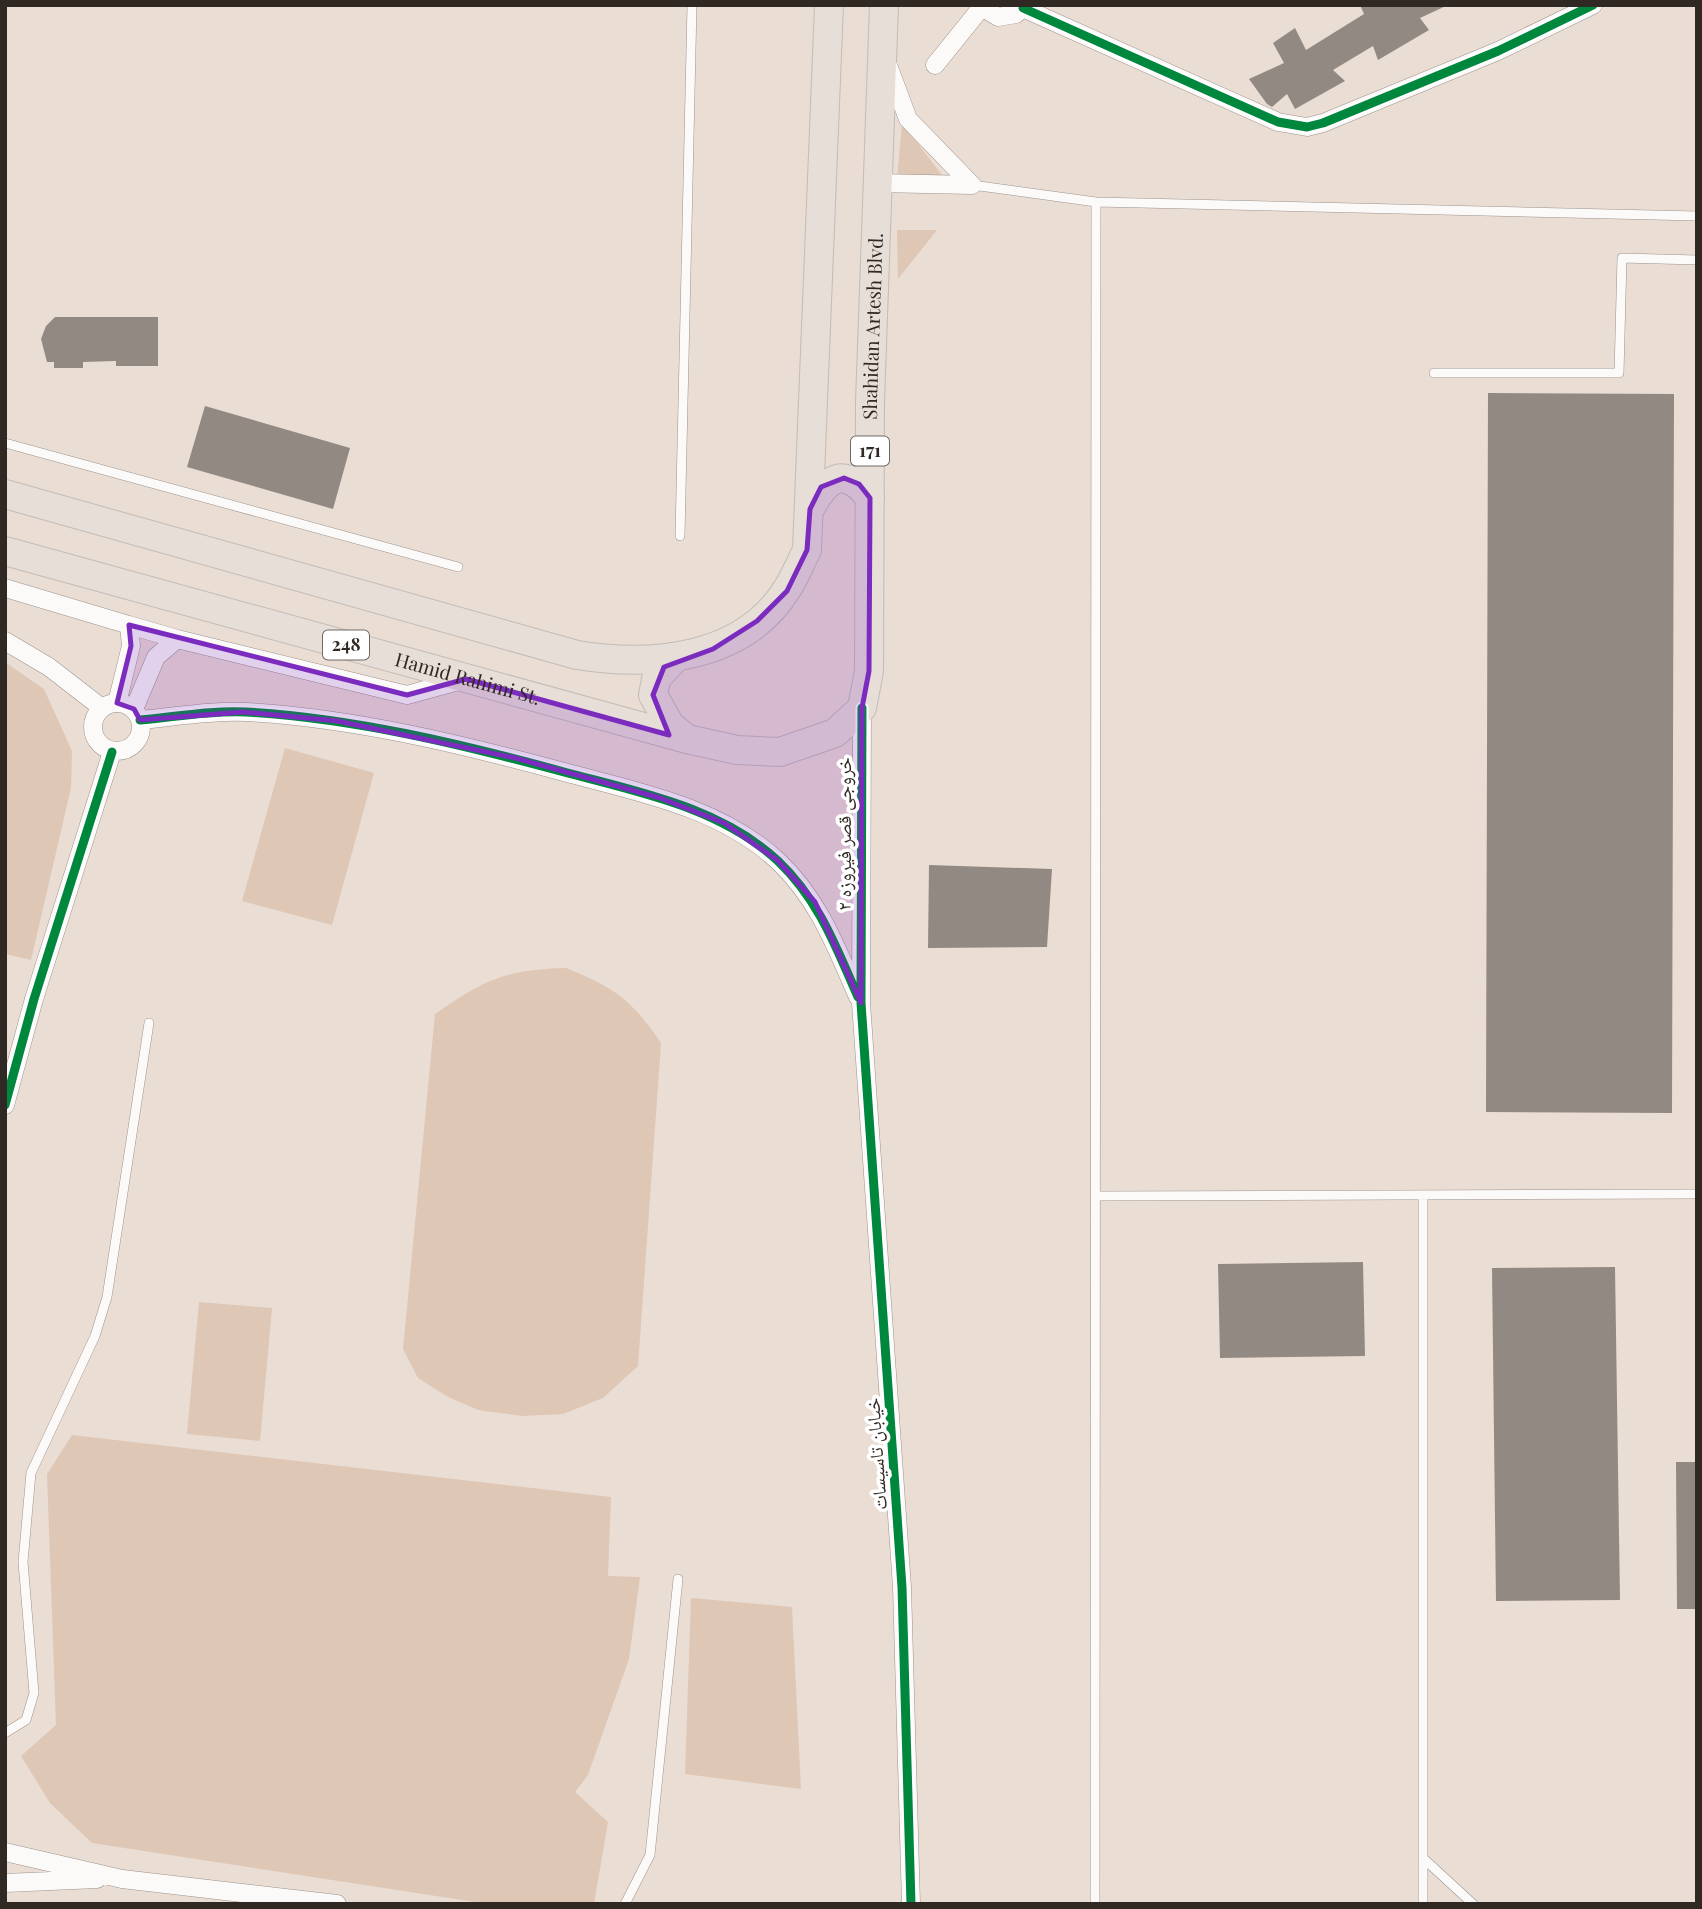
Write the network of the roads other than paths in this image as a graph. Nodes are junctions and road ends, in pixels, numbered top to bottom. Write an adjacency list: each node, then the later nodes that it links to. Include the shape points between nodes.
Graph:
1 (692, 5): 19 (lane)
2 (829, 5): 18 (main road)
3 (884, 5): 7 (main road, Shahidan Artesh Blvd. / 171)
4 (1593, 5): 6 (street, via 1498,51 1307,127 1278,122)
5 (981, 7): 6 (street, via 998,17); 8 (street)
6 (1024, 7)
7 (884, 50): 9 (main road, Shahidan Artesh Blvd. / 171); 10 (street, via 908,119)
8 (934, 65)
9 (878, 183): 10 (street); 17 (main road, Shahidan Artesh Blvd. / 171)
10 (972, 185): 11 (lane)
11 (1096, 202): 12 (lane); 38 (lane)
12 (1697, 216)
13 (1697, 260): 14 (lane, via 1622,258 1619,373)
14 (1434, 373)
15 (5, 443): 21 (lane)
16 (5, 494): 26 (main road, via 577,655 614,662)
17 (870, 498): 18 (main road, via 859,484 844,478 831,480 821,487); 29 (main road, Shahidan Artesh Blvd. / 171, via 869,671)
18 (810, 509): 26 (main road, via 807,550 787,590 757,621 713,649)
19 (680, 536)
20 (5, 551): 27 (main road, Hamid Rahimi St. / 248)
21 (458, 567)
22 (5, 588): 23 (street)
23 (129, 625): 24 (street); 28 (street, via 131,646)
24 (177, 639): 27 (street, via 407,695); 30 (street, via 156,657)
25 (5, 641): 28 (street)
26 (675, 658): 31 (main road, via 656,679 653,695 670,725)
27 (466, 679): 31 (main road, Hamid Rahimi St. / 248)
28 (109, 705): 30 (street); 32 (street, via 93,721 93,736)
29 (862, 708): 31 (main road, via 835,733 780,752 737,750); 33 (street, خروجی قصر فیروزه ۲)
30 (137, 715): 32 (street, via 139,737 135,744); 33 (street, via 243,712 337,721 515,758 660,797 724,823 777,860 815,902)
31 (687, 739)
32 (111, 752): 35 (street)
33 (861, 1003): 49 (street, خیابان تاسیسات, via 902,1587)
34 (149, 1023): 40 (lane, via 107,1297 95,1336 31,1473 23,1562 34,1693 26,1720)
35 (5, 1105)
36 (1697, 1194): 37 (lane)
37 (1423, 1195): 38 (lane); 42 (lane)
38 (1096, 1196): 50 (lane)
39 (678, 1578): 48 (lane, via 650,1855)
40 (5, 1733)
41 (5, 1852): 44 (street)
42 (1423, 1858): 51 (lane); 52 (lane)
43 (5, 1860): 45 (street)
44 (122, 1879): 45 (street); 46 (street)
45 (5, 1882)
46 (222, 1897): 47 (street)
47 (337, 1904)
48 (625, 1904)
49 (911, 1904)
50 (1095, 1904)
51 (1423, 1904)
52 (1473, 1904)

